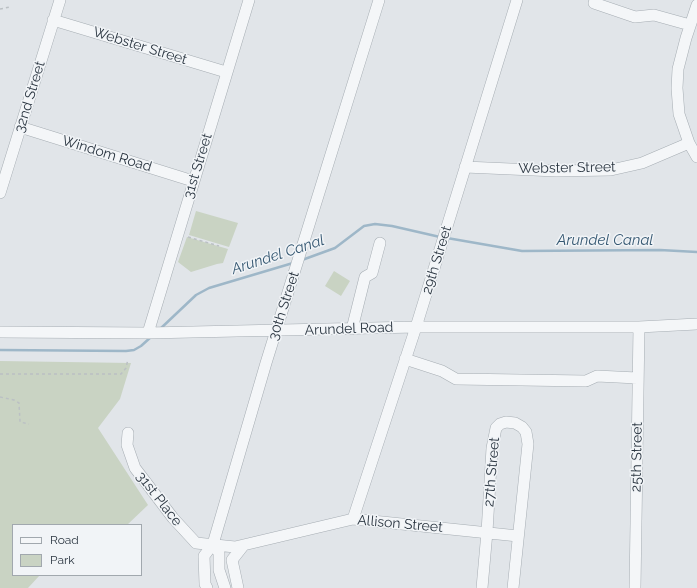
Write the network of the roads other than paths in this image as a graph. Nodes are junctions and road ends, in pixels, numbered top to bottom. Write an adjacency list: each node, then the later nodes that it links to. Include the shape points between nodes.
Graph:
1 (60, 0): 7 (street, 32nd Street)
2 (249, 0): 9 (street, 31st Street)
3 (379, 0): 21 (street, 30th Street)
4 (517, 0): 13 (street, 29th Street)
5 (594, 3): 8 (street, via 635,17 654,14)
6 (697, 5): 8 (street)
7 (54, 20): 9 (street, Webster Street); 10 (street, 32nd Street)
8 (690, 26): 11 (street, via 678,69 676,88 679,114)
9 (226, 72): 14 (street, 31st Street)
10 (20, 127): 14 (street, Windom Road); 15 (street, 32nd Street)
11 (688, 143): 12 (street); 13 (street, Webster Street, via 642,163 611,170 556,171)
12 (697, 157)
13 (465, 167): 18 (street, 29th Street)
14 (193, 181): 23 (street, 31st Street)
15 (0, 193)
16 (380, 243): 20 (street, via 372,273 365,277)
17 (697, 324): 19 (street, Arundel Road)
18 (416, 327): 19 (street, Arundel Road); 20 (street, Arundel Road); 24 (street, 29th Street)
19 (639, 327): 25 (street, 25th Street)
20 (352, 329): 21 (street, Arundel Road)
21 (276, 331): 23 (street, Arundel Road); 30 (street, 30th Street)
22 (0, 332): 23 (street, Arundel Road)
23 (148, 333)
24 (405, 359): 25 (street, via 442,371 456,379 586,381 597,376); 27 (street, 29th Street)
25 (637, 378): 37 (street, 25th Street)
26 (128, 433): 30 (street, 31st Place, via 127,445 135,468 173,518 196,543)
27 (353, 519): 28 (street, Allison Street); 31 (street, Allison Street)
28 (487, 532): 29 (street, Allison Street); 29 (street, 27th Street, via 493,437 500,424 515,423 526,432 528,444); 35 (street, 27th Street)
29 (518, 536): 36 (street, 27th Street)
30 (213, 544): 31 (street, Allison Street, via 235,548); 32 (street, via 219,553 219,570); 33 (street, 30th Street, via 204,556)
31 (243, 546): 34 (street, via 232,560)
32 (223, 583): 33 (street)
33 (205, 587)
34 (238, 588)
35 (482, 588)
36 (513, 588)
37 (635, 588)

